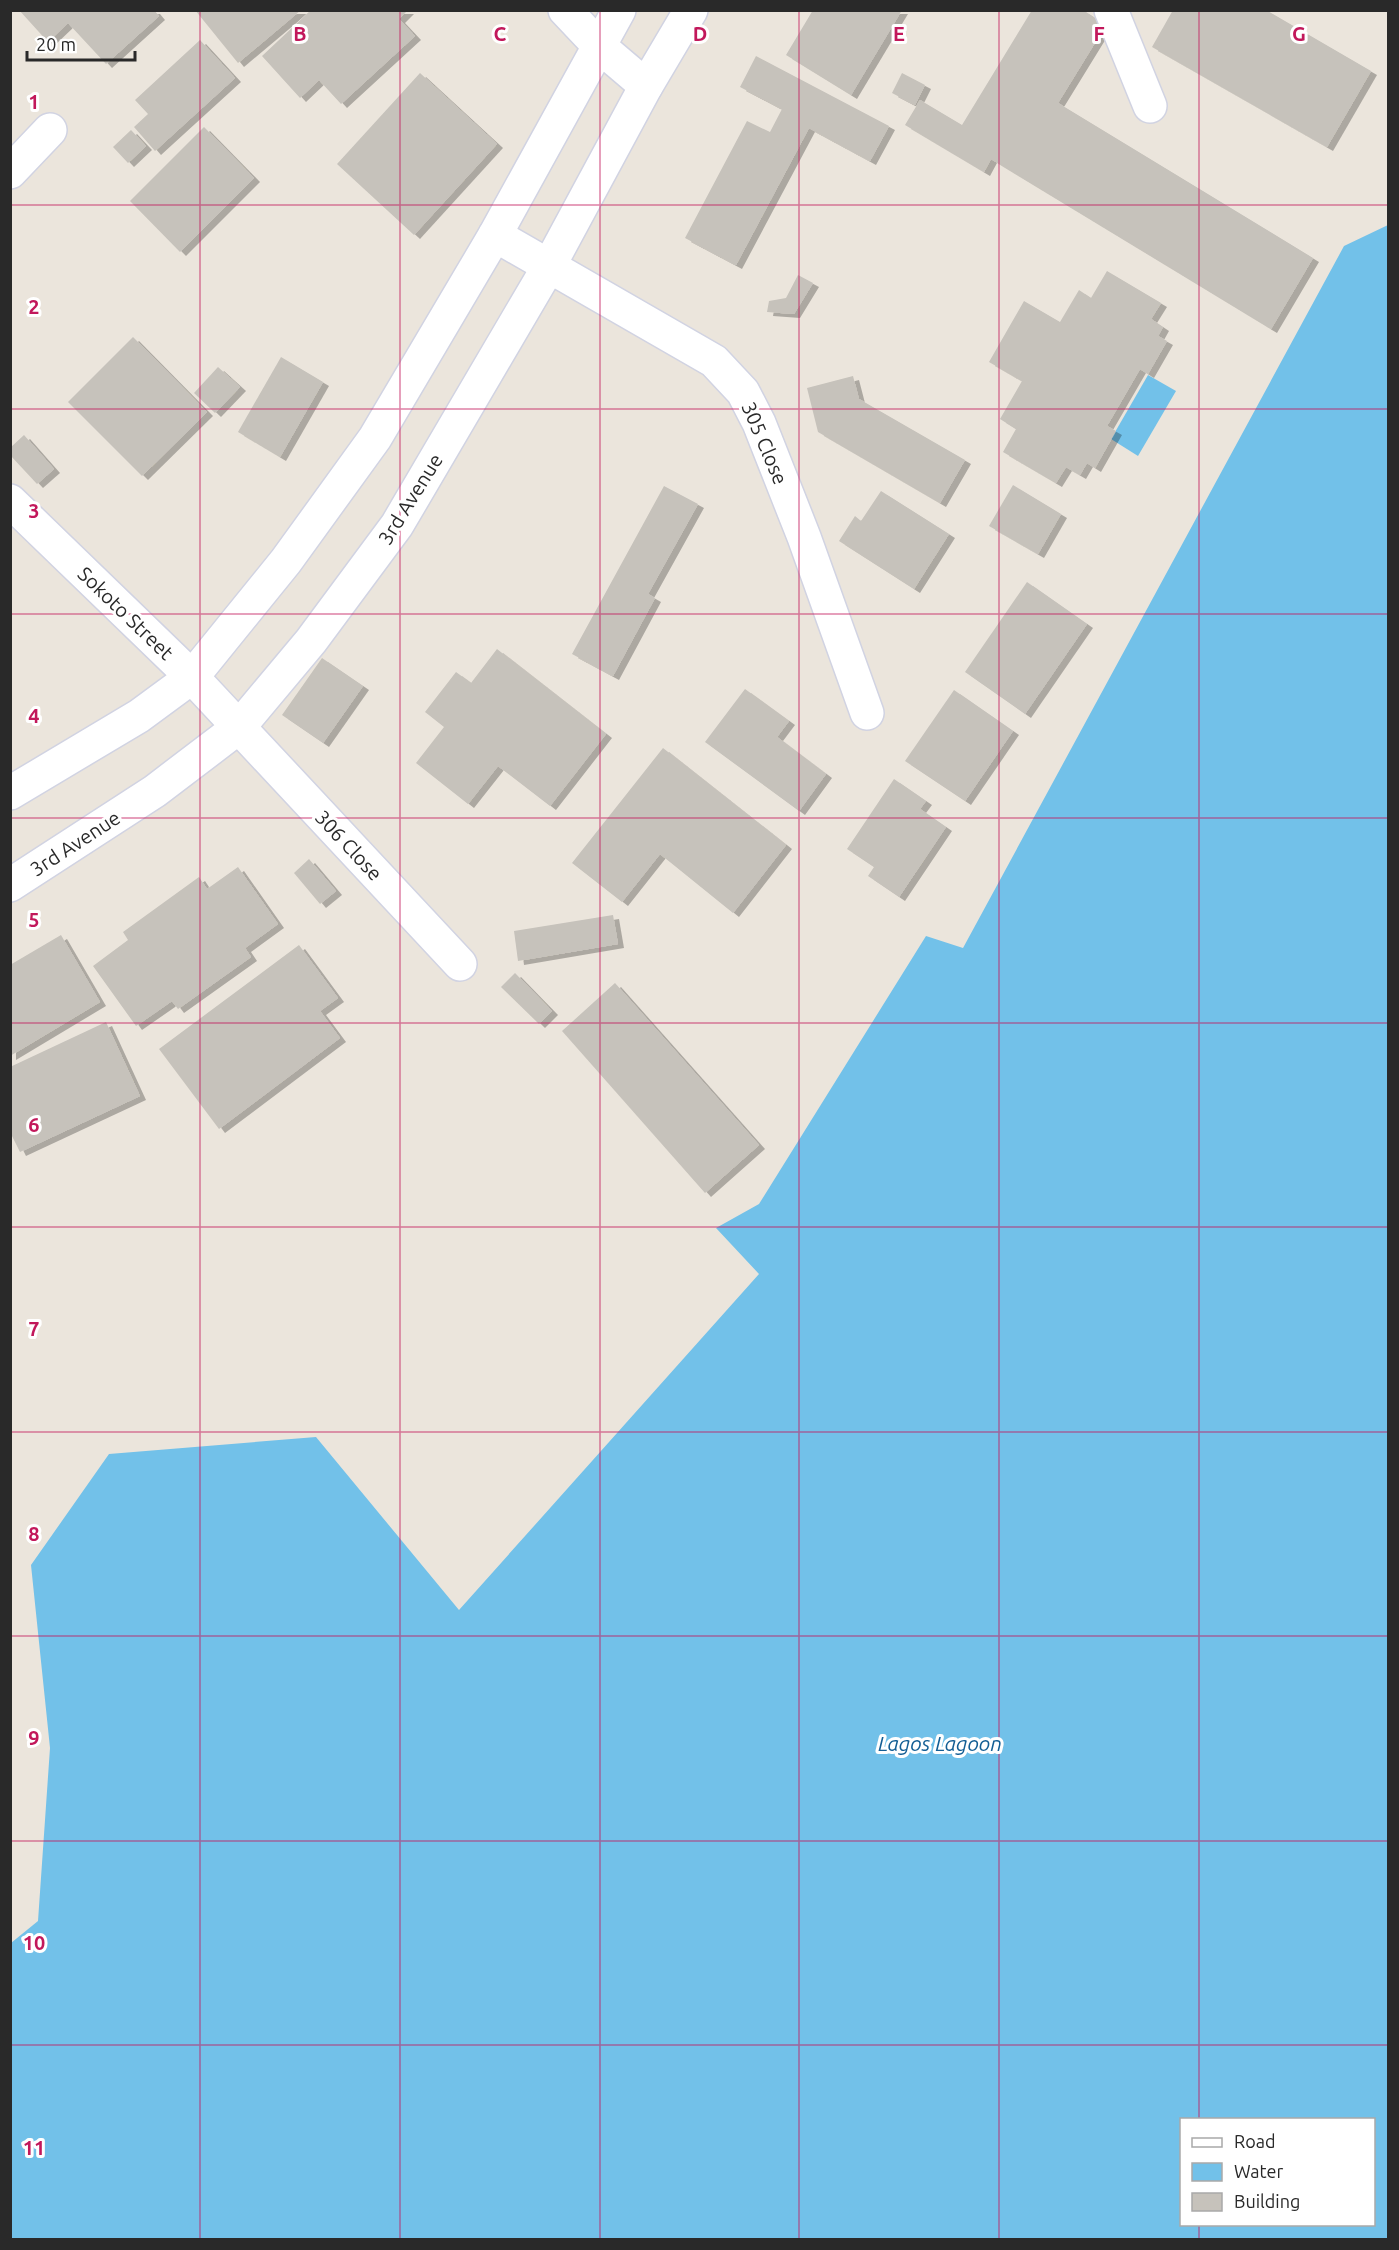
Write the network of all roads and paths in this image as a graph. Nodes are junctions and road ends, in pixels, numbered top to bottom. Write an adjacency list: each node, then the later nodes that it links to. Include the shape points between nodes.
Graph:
1 (566, 10): 5 (street)
2 (619, 10): 5 (street)
3 (691, 10): 6 (street, 3rd Avenue)
4 (1111, 10): 7 (street)
5 (599, 46): 6 (street); 10 (street)
6 (646, 86): 11 (street, 3rd Avenue)
7 (1150, 105)
8 (50, 130): 9 (street)
9 (10, 172)
10 (495, 235): 11 (street, 305 Close); 13 (street, via 375,438 286,561)
11 (549, 266): 14 (street, 305 Close, via 714,361 743,392 804,537); 15 (street, 3rd Avenue, via 398,525 311,641)
12 (10, 501): 13 (street, Sokoto Street)
13 (192, 677): 15 (street, Sokoto Street); 16 (street, via 138,716)
14 (867, 714)
15 (239, 727): 17 (street, 3rd Avenue, via 155,791); 18 (street, 306 Close)
16 (10, 793)
17 (10, 885)
18 (460, 964)

